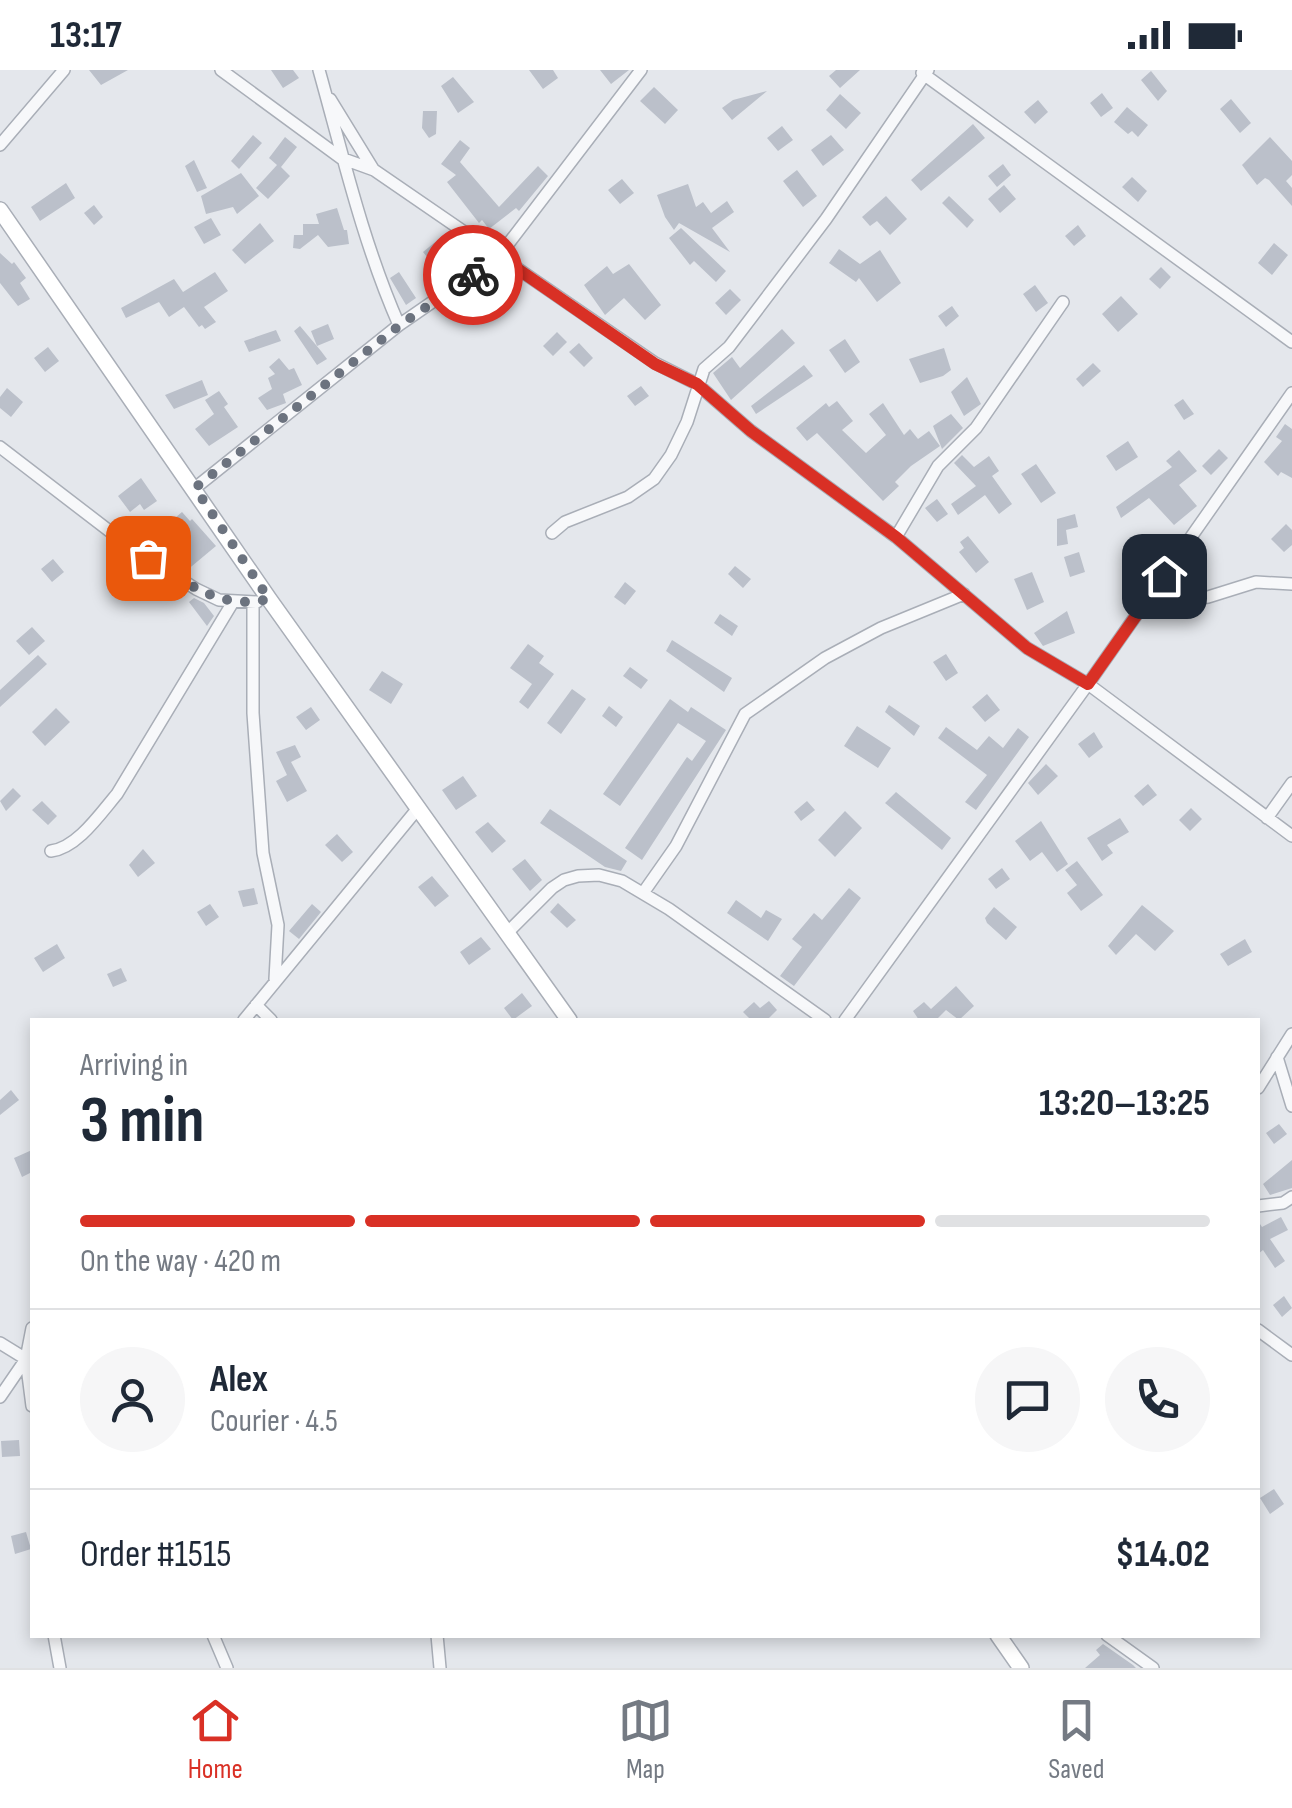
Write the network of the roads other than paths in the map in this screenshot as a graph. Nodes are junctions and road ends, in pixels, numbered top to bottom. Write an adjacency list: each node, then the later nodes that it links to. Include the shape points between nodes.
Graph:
1 (64, 70): 7 (street)
2 (221, 70): 8 (street)
3 (319, 70): 6 (street)
4 (640, 70): 11 (street)
5 (924, 72): 14 (street); 15 (street, via 826,219)
6 (325, 92): 8 (street); 9 (street)
7 (0, 145)
8 (341, 158): 9 (street); 13 (street)
9 (374, 170): 11 (street)
10 (0, 210): 18 (street)
11 (499, 256): 13 (street); 15 (street, via 655,364)
12 (1063, 302): 20 (street, via 976,428 938,466)
13 (400, 325): 18 (street)
14 (1292, 342)
15 (697, 384): 19 (street, via 687,422 654,478); 20 (street)
16 (1292, 393): 25 (street)
17 (0, 447): 24 (street, via 196,590)
18 (195, 488): 23 (street)
19 (552, 533)
20 (896, 537): 22 (street)
21 (1292, 584): 25 (street, via 1256,582 1208,598)
22 (964, 594): 26 (street, via 1027,648); 32 (street, via 825,658 745,714)
23 (261, 601): 24 (street); 28 (street); 34 (street, via 253,713 264,853 278,925)
24 (233, 602): 31 (street, via 117,794 64,848)
25 (1142, 606): 26 (street)
26 (1088, 684): 29 (street); 40 (street)
27 (1292, 783): 29 (street)
28 (420, 807): 33 (street); 34 (street)
29 (1267, 818): 30 (street)
30 (1292, 836)
31 (51, 851)
32 (644, 893): 33 (street, via 599,875 578,876 552,888); 39 (street)
33 (508, 932): 38 (street)
34 (275, 978): 35 (street)
35 (256, 1006): 36 (street); 37 (street)
36 (246, 1018)
37 (268, 1018)
38 (569, 1018)
39 (822, 1018)
40 (846, 1018)
41 (1292, 1034): 42 (street)
42 (1277, 1057): 43 (street); 44 (street)
43 (1260, 1085)
44 (1292, 1106)
45 (1292, 1197): 46 (street)
46 (1260, 1206)
47 (1260, 1331): 50 (street)
48 (30, 1338): 51 (street)
49 (0, 1343): 51 (street)
50 (1292, 1355)
51 (26, 1359): 52 (street); 53 (street)
52 (30, 1390)
53 (0, 1396)
54 (55, 1638): 59 (street)
55 (213, 1638): 60 (street)
56 (438, 1638): 61 (street)
57 (1000, 1638): 62 (street)
58 (1112, 1638): 63 (street)
59 (60, 1668)
60 (227, 1668)
61 (440, 1668)
62 (1021, 1668)
63 (1153, 1668)

